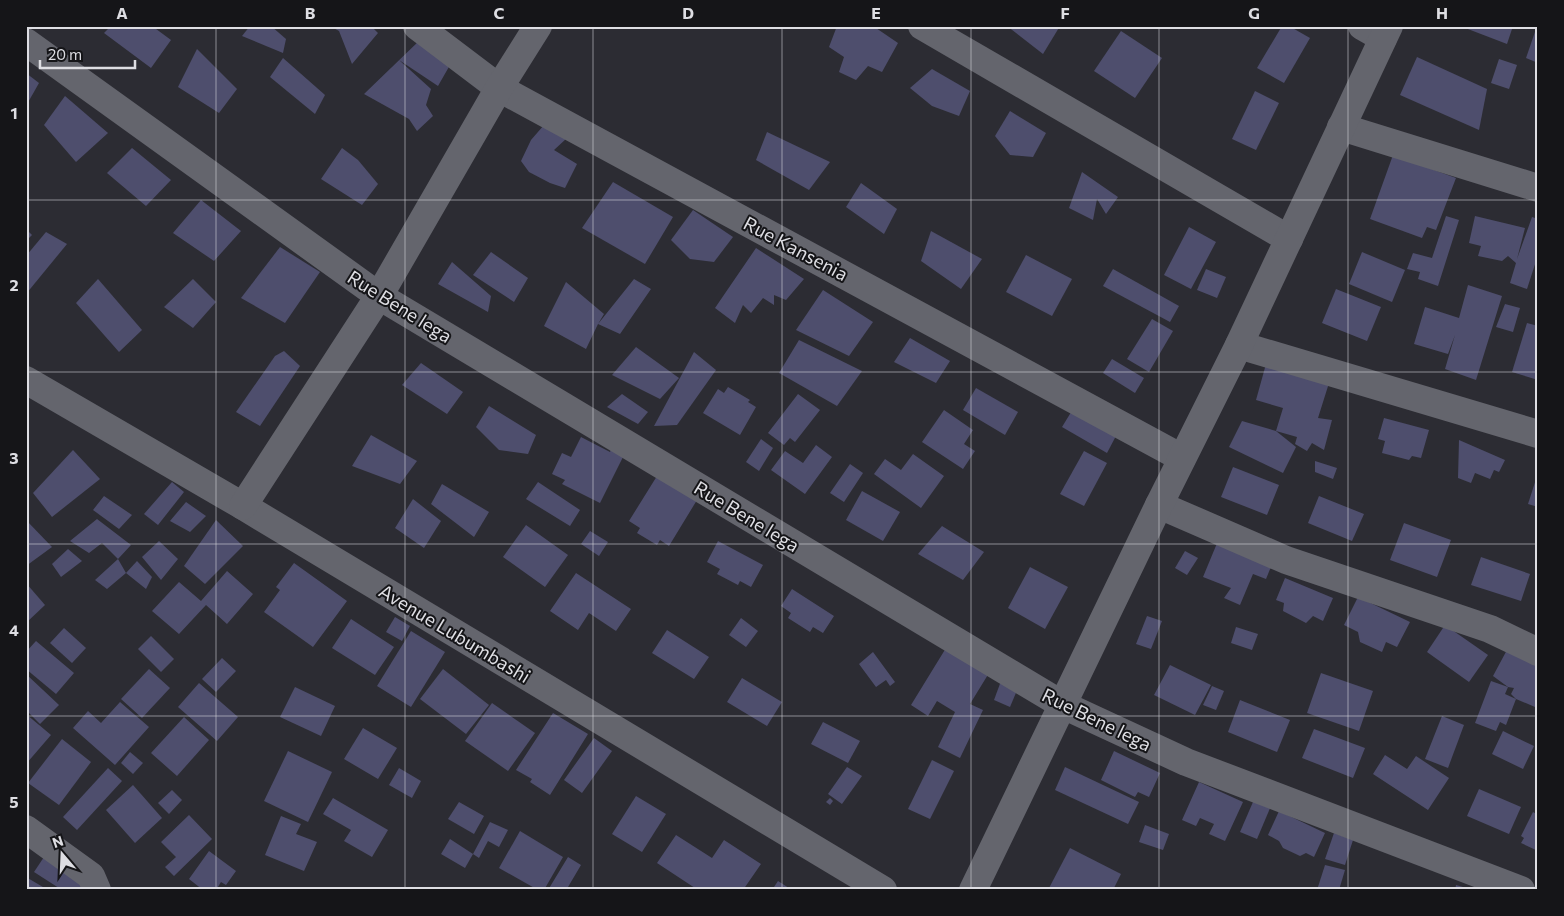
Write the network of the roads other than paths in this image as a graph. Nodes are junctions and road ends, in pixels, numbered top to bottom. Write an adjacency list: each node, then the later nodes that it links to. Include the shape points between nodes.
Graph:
1 (417, 26): 6 (street, Rue Kansenia)
2 (538, 26): 6 (street)
3 (922, 26): 9 (street)
4 (1378, 30): 7 (street)
5 (26, 42): 10 (street, Rue Bene lega)
6 (499, 88): 10 (street); 14 (street, Rue Kansenia)
7 (1341, 127): 8 (street); 9 (street)
8 (1538, 188)
9 (1289, 239): 11 (street)
10 (379, 296): 16 (street); 18 (street, Rue Bene lega)
11 (1239, 345): 13 (street); 14 (street)
12 (26, 380): 16 (street, Avenue Lubumbashi)
13 (1538, 434)
14 (1182, 458): 15 (street)
15 (1159, 505): 17 (street, via 1286,560 1490,629); 18 (street)
16 (243, 506): 21 (street, Avenue Lubumbashi)
17 (1538, 652)
18 (1063, 705): 22 (street); 23 (street, Rue Bene lega, via 1186,762)
19 (26, 830): 20 (street, via 91,876)
20 (97, 890)
21 (883, 890)
22 (973, 890)
23 (1521, 890)

